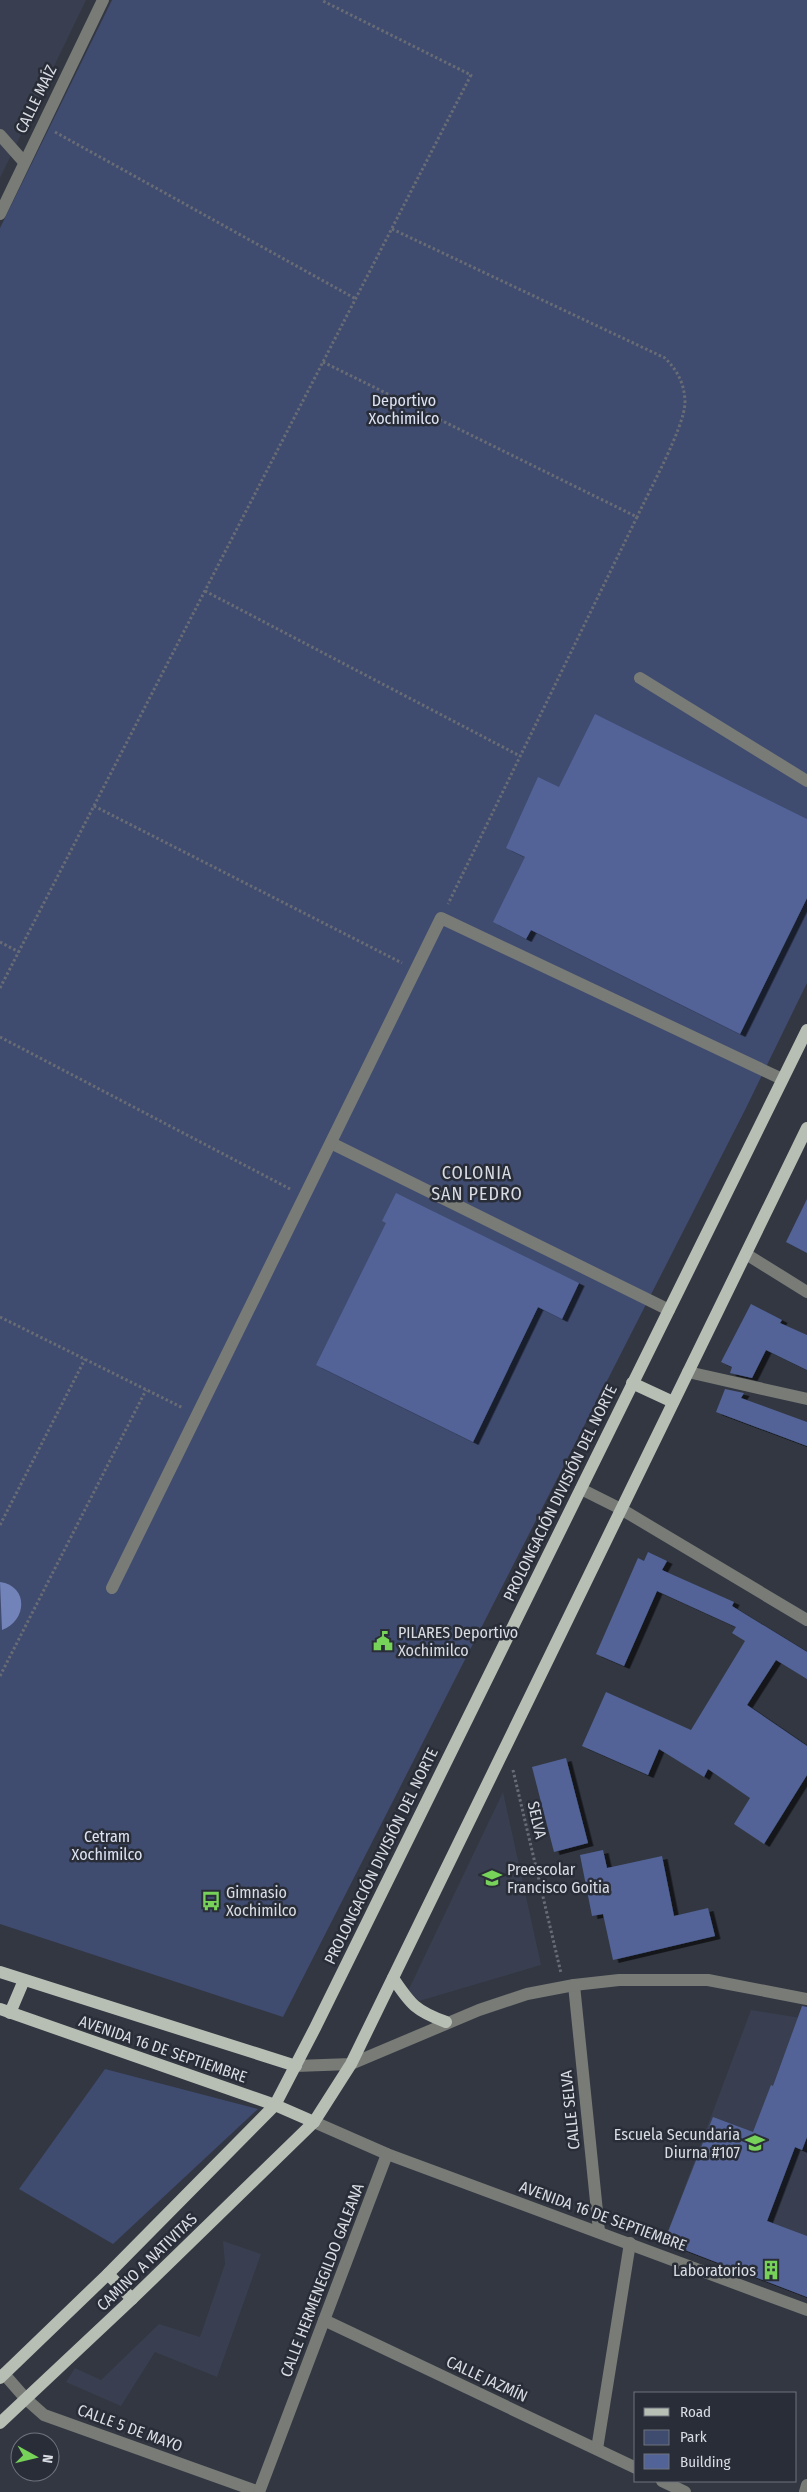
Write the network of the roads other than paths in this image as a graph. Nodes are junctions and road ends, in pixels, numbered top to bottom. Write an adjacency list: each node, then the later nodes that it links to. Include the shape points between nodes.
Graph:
1 (103, 0): 3 (street, CALLE MAÍZ)
2 (0, 136): 3 (street)
3 (24, 162): 4 (street, CALLE MAÍZ)
4 (0, 214)
5 (640, 678): 6 (street)
6 (807, 781)
7 (807, 1030): 8 (main road, PROLONGACIÓN DIVISIÓN DEL NORTE)
8 (782, 1079): 10 (street, via 441,918); 13 (main road, PROLONGACIÓN DIVISIÓN DEL NORTE)
9 (806, 1130): 11 (main road)
10 (331, 1143): 13 (street); 20 (street)
11 (746, 1254): 12 (street); 14 (main road)
12 (807, 1292)
13 (669, 1310): 15 (main road, PROLONGACIÓN DIVISIÓN DEL NORTE)
14 (688, 1372): 16 (street); 17 (main road)
15 (632, 1383): 17 (main road); 18 (main road, PROLONGACIÓN DIVISIÓN DEL NORTE)
16 (807, 1399)
17 (674, 1402): 19 (main road)
18 (581, 1488): 19 (street); 30 (main road, PROLONGACIÓN DIVISIÓN DEL NORTE)
19 (621, 1509): 21 (street); 23 (main road)
20 (112, 1588)
21 (807, 1620)
22 (0, 1972): 24 (main road, AVENIDA 16 DE SEPTIEMBRE)
23 (393, 1978): 28 (main road, via 404,1996 422,2013); 29 (main road)
24 (24, 1980): 27 (main road); 30 (main road, AVENIDA 16 DE SEPTIEMBRE)
25 (569, 1986): 26 (street, via 619,1980 708,1980); 28 (street, via 527,1994); 34 (street, CALLE SELVA)
26 (807, 1999)
27 (5, 2011): 31 (main road, AVENIDA 16 DE SEPTIEMBRE)
28 (446, 2022): 29 (street)
29 (352, 2064): 30 (street); 32 (main road)
30 (296, 2066): 31 (main road, PROLONGACIÓN DIVISIÓN DEL NORTE)
31 (275, 2105): 32 (main road, AVENIDA 16 DE SEPTIEMBRE); 36 (main road, CAMINO A NATIVITAS)
32 (314, 2122): 33 (street); 37 (main road, CAMINO A NATIVITAS)
33 (387, 2154): 34 (street, AVENIDA 16 DE SEPTIEMBRE); 39 (street, CALLE HERMENEGILDO GALEANA)
34 (599, 2231): 35 (street, AVENIDA 16 DE SEPTIEMBRE)
35 (630, 2243): 38 (street, AVENIDA 16 DE SEPTIEMBRE); 43 (street)
36 (108, 2274): 37 (main road); 40 (main road, CAMINO A NATIVITAS)
37 (132, 2299): 41 (main road, CAMINO A NATIVITAS)
38 (807, 2310)
39 (324, 2320): 43 (street, CALLE JAZMÍN); 47 (street, CALLE HERMENEGILDO GALEANA)
40 (2, 2376): 41 (street, CALLE 5 DE MAYO)
41 (26, 2399): 42 (main road, CAMINO A NATIVITAS); 47 (street, CALLE 5 DE MAYO, via 44,2414)
42 (0, 2423)
43 (597, 2450): 44 (street, CALLE JAZMÍN)
44 (634, 2467)
45 (664, 2482): 48 (street)
46 (807, 2485): 49 (street)
47 (259, 2492)
48 (685, 2492)
49 (805, 2492)

